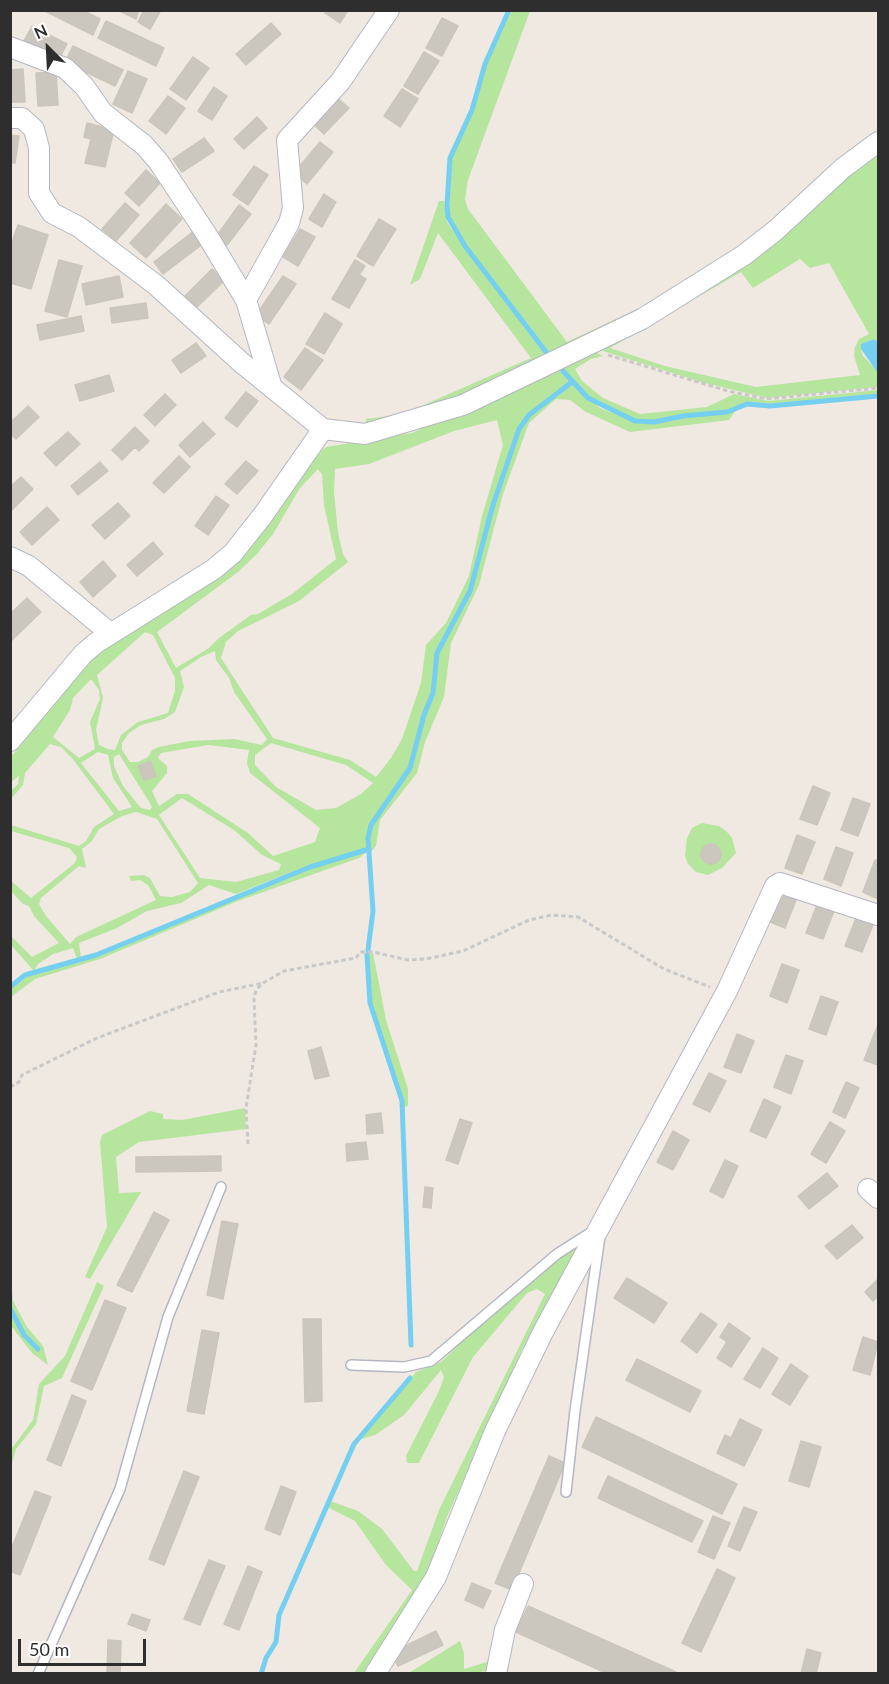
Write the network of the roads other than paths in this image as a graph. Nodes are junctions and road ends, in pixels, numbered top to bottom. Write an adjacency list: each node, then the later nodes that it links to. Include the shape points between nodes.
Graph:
1 (389, 10): 5 (street, via 340,82 287,141 293,208 289,223)
2 (15, 50): 5 (street, via 65,68 103,113 144,145 207,235)
3 (10, 118): 6 (street, via 22,118 34,129 39,148 39,193 52,213 79,227 156,285)
4 (879, 142): 7 (street, via 843,168 777,230 744,255 642,319 463,405 365,434)
5 (246, 300): 6 (street)
6 (272, 388): 7 (street)
7 (323, 429): 9 (street, via 233,553 214,569)
8 (10, 557): 9 (street, via 29,566)
9 (110, 633): 10 (street, via 83,654)
10 (10, 741)
11 (879, 915): 13 (street, via 780,883 775,886 727,991)
12 (221, 1187): 17 (lane, via 168,1317 120,1489)
13 (600, 1227): 14 (lane, via 557,1254 431,1361 404,1367); 15 (lane); 18 (street, via 499,1422 436,1577)
14 (351, 1365)
15 (566, 1492)
16 (523, 1584): 19 (street, via 505,1630)
17 (38, 1674)
18 (375, 1674)
19 (496, 1674)

